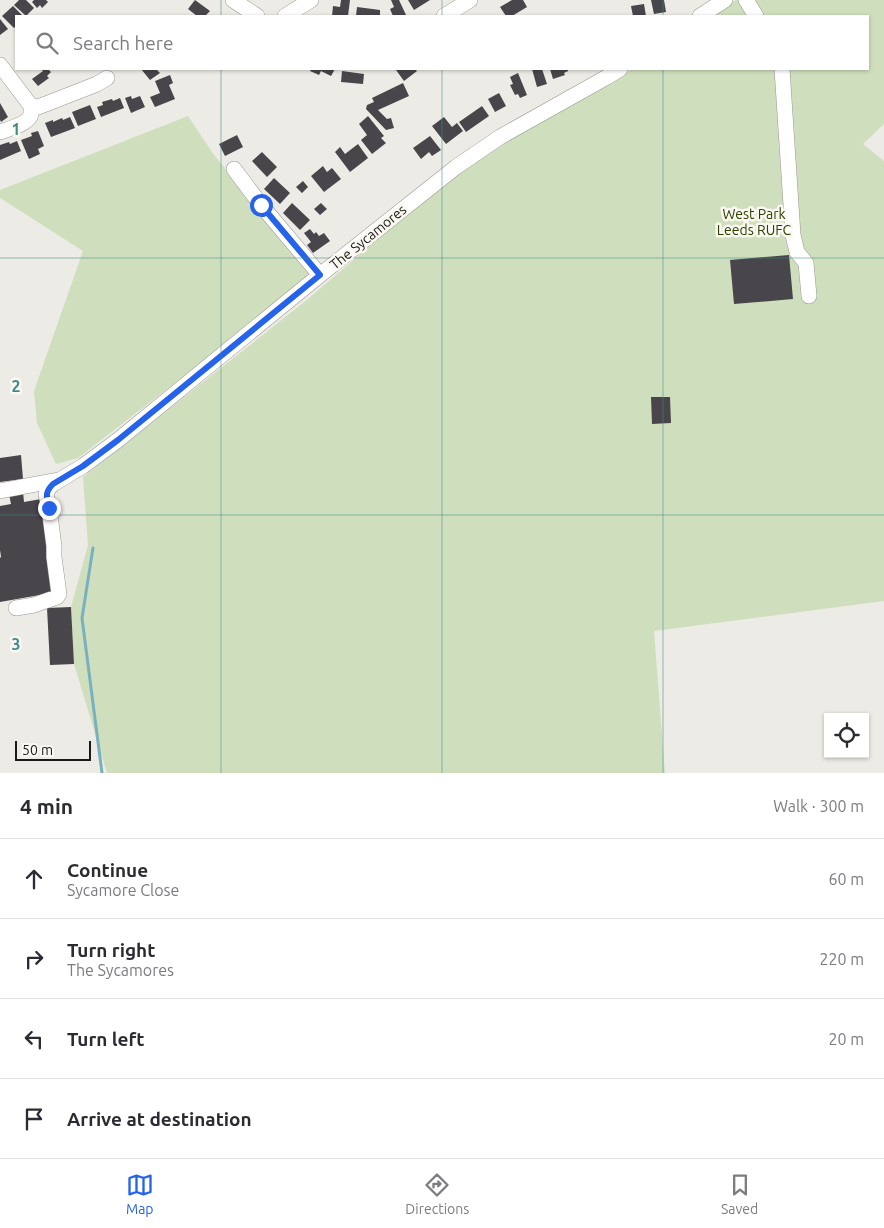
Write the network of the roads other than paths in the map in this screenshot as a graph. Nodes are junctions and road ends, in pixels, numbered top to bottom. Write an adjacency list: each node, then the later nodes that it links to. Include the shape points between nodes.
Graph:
1 (233, 0): 6 (street)
2 (311, 0): 7 (street)
3 (470, 0): 8 (street)
4 (725, 0): 9 (street)
5 (746, 0): 10 (street)
6 (256, 15)
7 (287, 15)
8 (446, 15)
9 (702, 15)
10 (755, 15)
11 (0, 65): 15 (street)
12 (618, 70): 18 (street, The Sycamores, via 500,137)
13 (782, 70): 19 (street, via 793,235 797,252 806,263)
14 (107, 78): 15 (street, via 51,102)
15 (31, 106): 16 (street, via 28,119)
16 (0, 132)
17 (234, 169): 18 (street)
18 (320, 275): 20 (street, The Sycamores, via 118,440)
19 (809, 296)
20 (58, 480): 21 (street); 22 (street, via 46,494 59,594 57,598)
21 (0, 491)
22 (16, 608)

